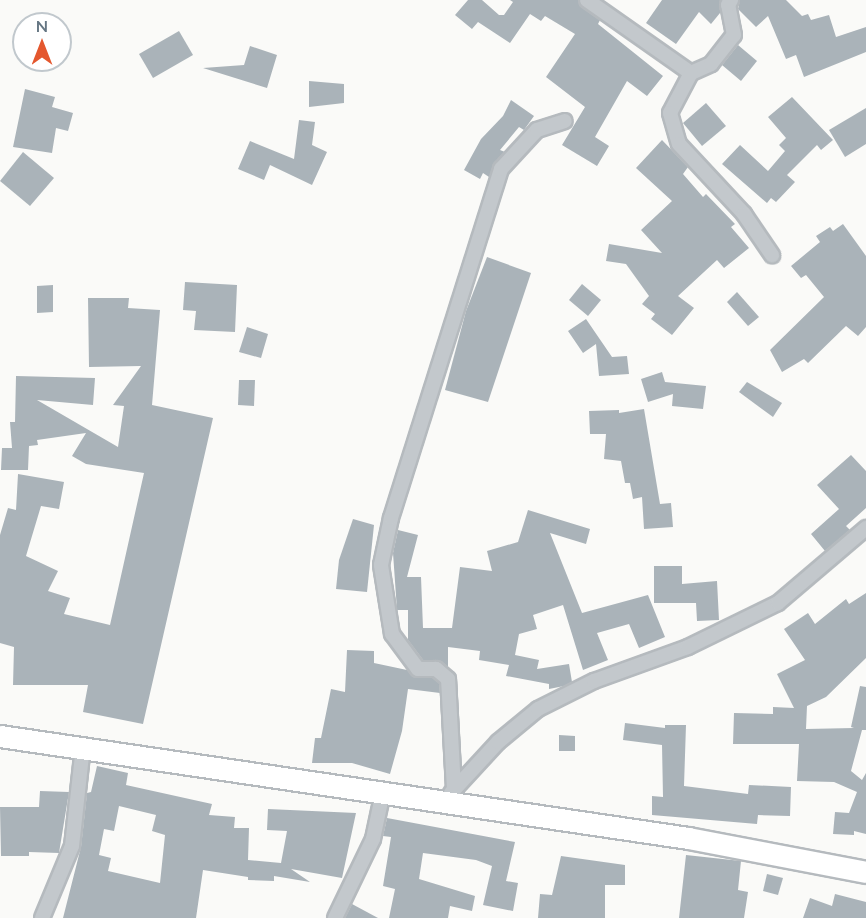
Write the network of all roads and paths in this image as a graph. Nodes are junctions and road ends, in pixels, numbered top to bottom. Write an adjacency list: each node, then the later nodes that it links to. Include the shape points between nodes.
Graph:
1 (587, 0): 3 (street)
2 (731, 0): 3 (street, via 728,5 734,35 711,64)
3 (691, 73): 5 (street, via 670,113 679,144 755,227)
4 (565, 121): 10 (street, via 537,130 501,169 391,518 381,565 392,634 418,669 436,669 448,679)
5 (772, 255)
6 (866, 528): 10 (street, via 778,603 688,646 594,681 537,709 498,742)
7 (0, 736): 8 (main road)
8 (83, 747): 9 (main road); 12 (street, via 72,846)
9 (383, 792): 10 (main road); 13 (street, via 374,839)
10 (449, 795): 11 (main road)
11 (866, 872)
12 (42, 918)
13 (335, 918)

